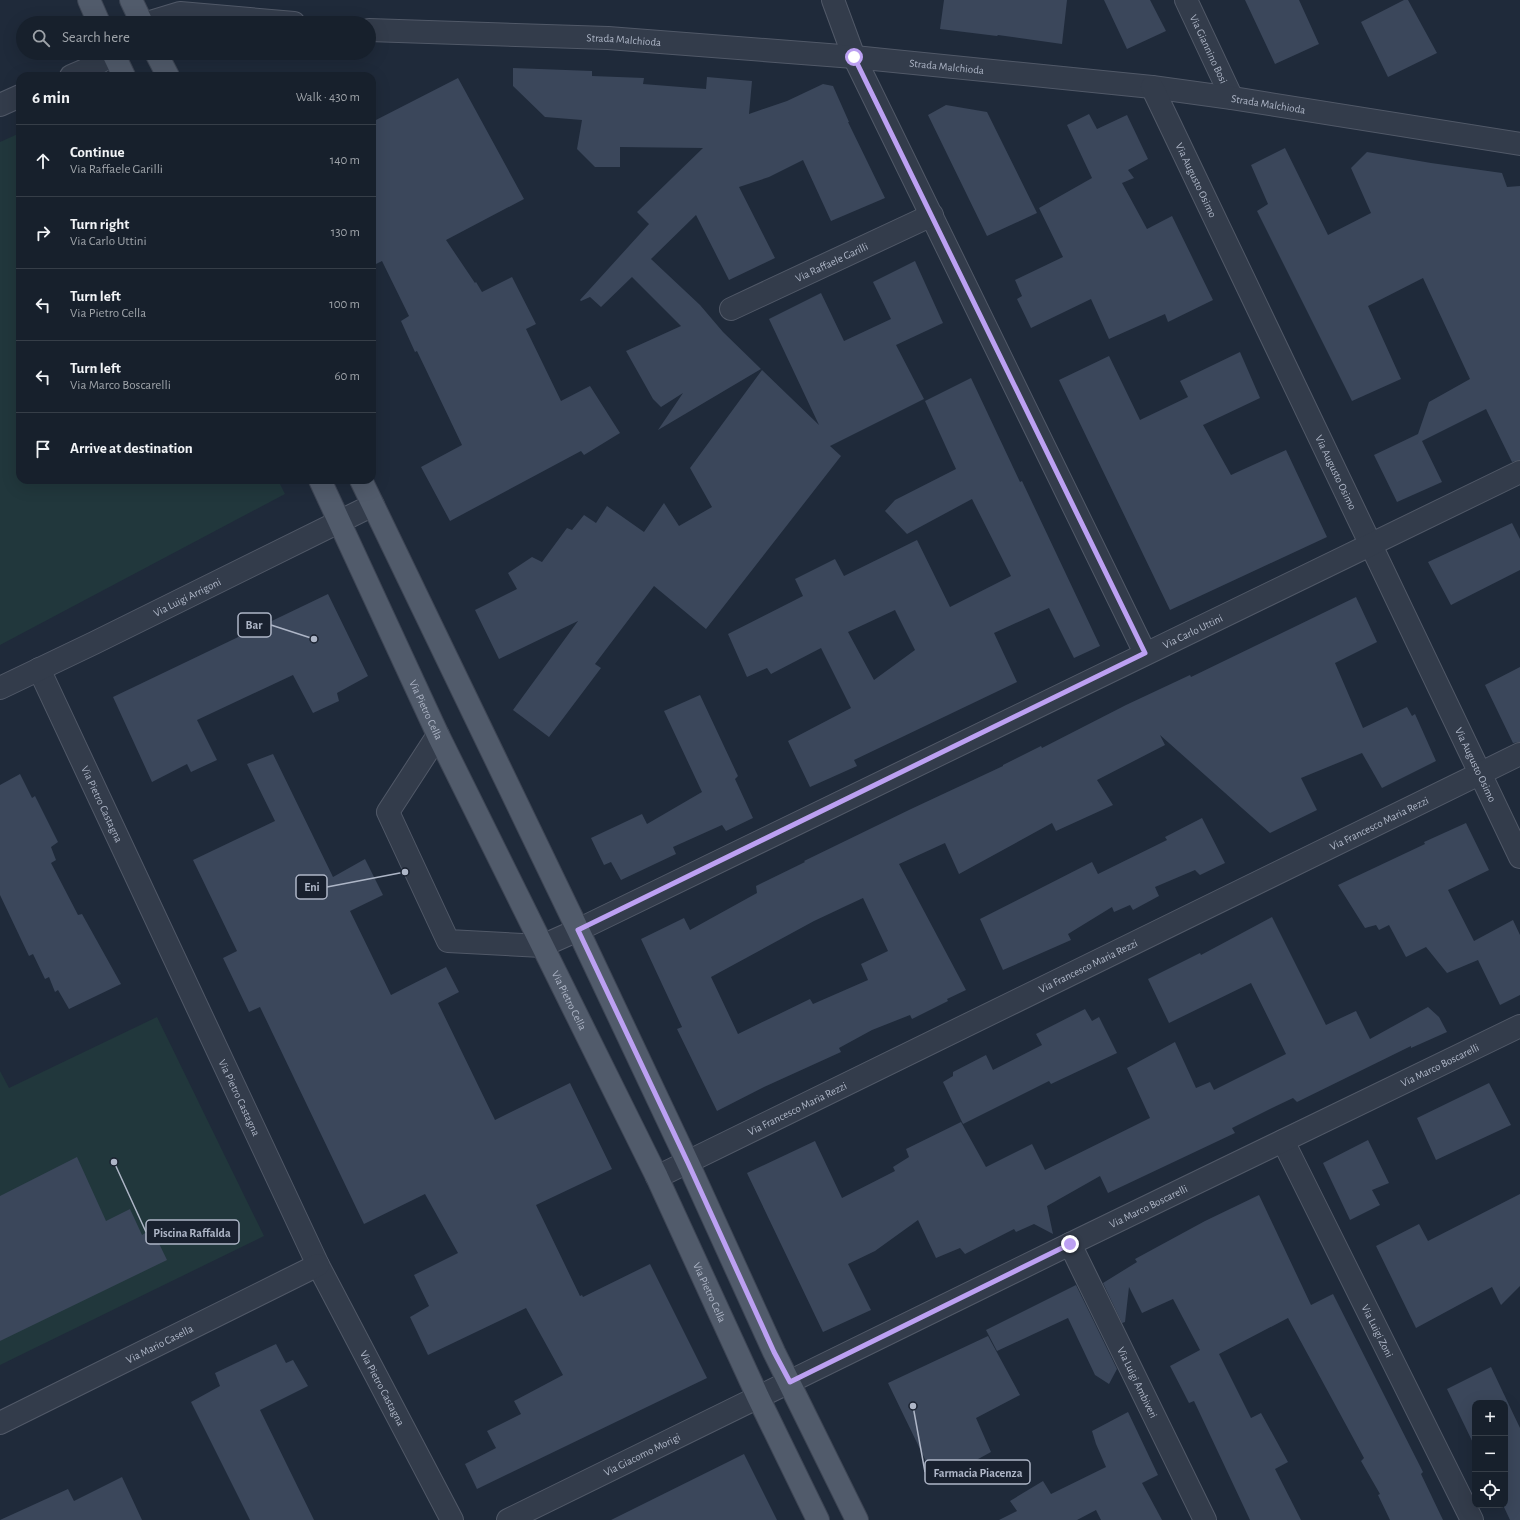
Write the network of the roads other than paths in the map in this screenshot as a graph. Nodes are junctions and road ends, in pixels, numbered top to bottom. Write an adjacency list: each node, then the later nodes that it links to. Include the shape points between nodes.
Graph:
1 (89, 0): 5 (main road)
2 (131, 0): 6 (main road)
3 (833, 0): 10 (street)
4 (1186, 0): 19 (street, Via Giannino Bosi)
5 (96, 16)
6 (139, 16)
7 (170, 16): 8 (street, via 180,13)
8 (214, 16)
9 (376, 30): 10 (street, Strada Malchioda, via 608,38)
10 (854, 57): 17 (street, Strada Malchioda); 22 (street)
11 (102, 60): 14 (street)
12 (117, 60): 15 (main road)
13 (160, 60): 16 (main road)
14 (79, 72)
15 (122, 72)
16 (166, 72)
17 (1152, 87): 19 (street, Strada Malchioda); 29 (street, Via Augusto Osimo)
18 (16, 98): 20 (street)
19 (1232, 98): 21 (street, Strada Malchioda)
20 (0, 105)
21 (1520, 144)
22 (932, 215): 23 (street, Via Raffaele Garilli); 30 (street)
23 (732, 309)
24 (1520, 472): 29 (street, Via Carlo Uttini)
25 (322, 484): 28 (main road, Via Pietro Cella)
26 (364, 484): 27 (main road, Via Pietro Cella)
27 (373, 505): 28 (street, Via Luigi Arrigoni); 37 (main road, Via Pietro Cella)
28 (340, 522): 31 (street, Via Luigi Arrigoni); 33 (main road, Via Pietro Cella)
29 (1371, 544): 30 (street, Via Carlo Uttini); 35 (street, Via Augusto Osimo)
30 (1145, 653): 37 (street, Via Carlo Uttini)
31 (39, 670): 32 (street, Via Luigi Arrigoni); 44 (street, Via Pietro Castagna)
32 (0, 688)
33 (438, 735): 38 (main road, Via Pietro Cella); 38 (street, via 388,812 448,941)
34 (1520, 754): 35 (street, Via Francesco Maria Rezzi)
35 (1480, 773): 36 (street, Via Augusto Osimo); 41 (street, Via Francesco Maria Rezzi)
36 (1520, 857)
37 (578, 930): 38 (street, Via Carlo Uttini); 41 (main road, Via Pietro Cella)
38 (542, 946): 42 (main road, Via Pietro Cella)
39 (1520, 1026): 40 (street, Via Marco Boscarelli)
40 (1283, 1141): 43 (street, Via Marco Boscarelli); 52 (street, Via Luigi Zoni)
41 (688, 1163): 42 (street, Via Francesco Maria Rezzi); 45 (main road, Via Pietro Cella, via 774,1352)
42 (657, 1178): 45 (main road, Via Pietro Cella)
43 (1070, 1244): 45 (street, Via Marco Boscarelli); 51 (street, Via Luigi Ambiveri)
44 (318, 1265): 46 (street, Via Mario Casella); 47 (street, Via Pietro Castagna)
45 (775, 1389): 48 (street, Via Giacomo Morigi); 49 (main road, Via Pietro Cella); 50 (main road, Via Pietro Cella)
46 (0, 1423)
47 (452, 1520)
48 (508, 1520)
49 (818, 1520)
50 (857, 1520)
51 (1205, 1520)
52 (1472, 1520)

